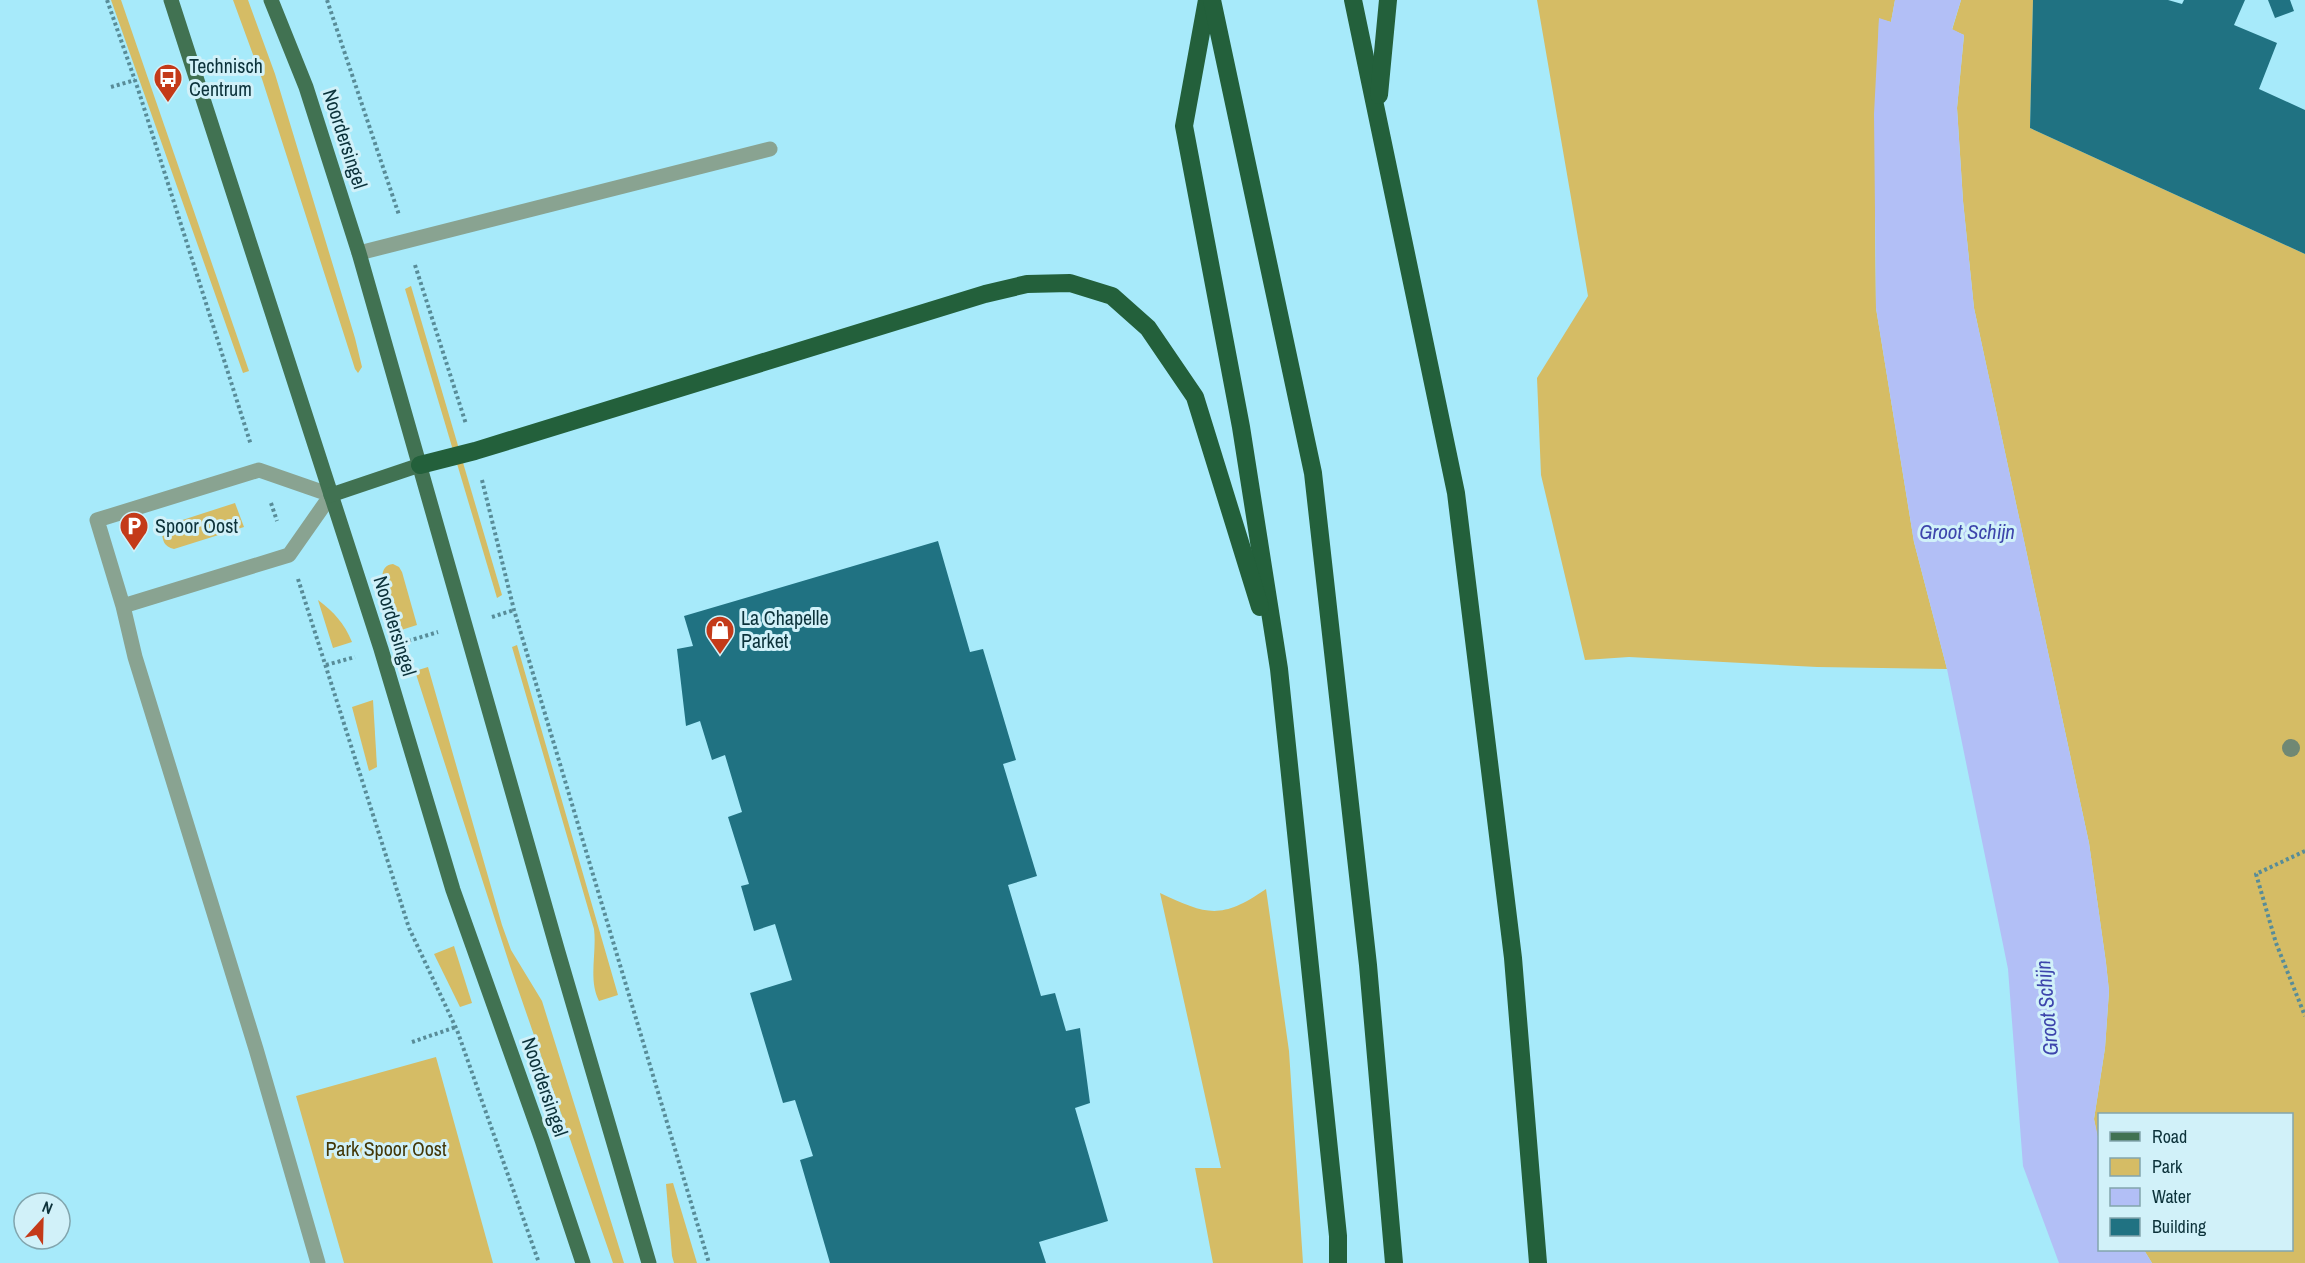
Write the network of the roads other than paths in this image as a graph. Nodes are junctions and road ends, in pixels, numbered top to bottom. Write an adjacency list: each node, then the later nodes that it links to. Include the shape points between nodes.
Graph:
1 (171, 0): 10 (main road, Noordersingel)
2 (271, 0): 8 (main road, Noordersingel, via 306,87)
3 (1210, 0): 12 (highway, via 1184,126 1241,427); 17 (highway, via 1313,473 1368,965)
4 (1353, 0): 6 (highway)
5 (1388, 0): 6 (highway)
6 (1377, 115): 18 (highway, via 1456,493 1513,958)
7 (770, 149): 8 (lane)
8 (359, 254): 9 (main road, Noordersingel)
9 (420, 465): 10 (main road); 12 (highway, via 985,294 1027,284 1070,283 1112,296 1148,328 1195,397); 15 (main road, Noordersingel)
10 (331, 495): 11 (lane, via 290,555); 11 (lane, via 259,470 97,520); 14 (main road, Noordersingel, via 453,890)
11 (123, 606): 13 (lane, via 135,657)
12 (1279, 669): 16 (highway)
13 (318, 1263)
14 (583, 1263)
15 (649, 1263)
16 (1338, 1263)
17 (1394, 1263)
18 (1538, 1263)

